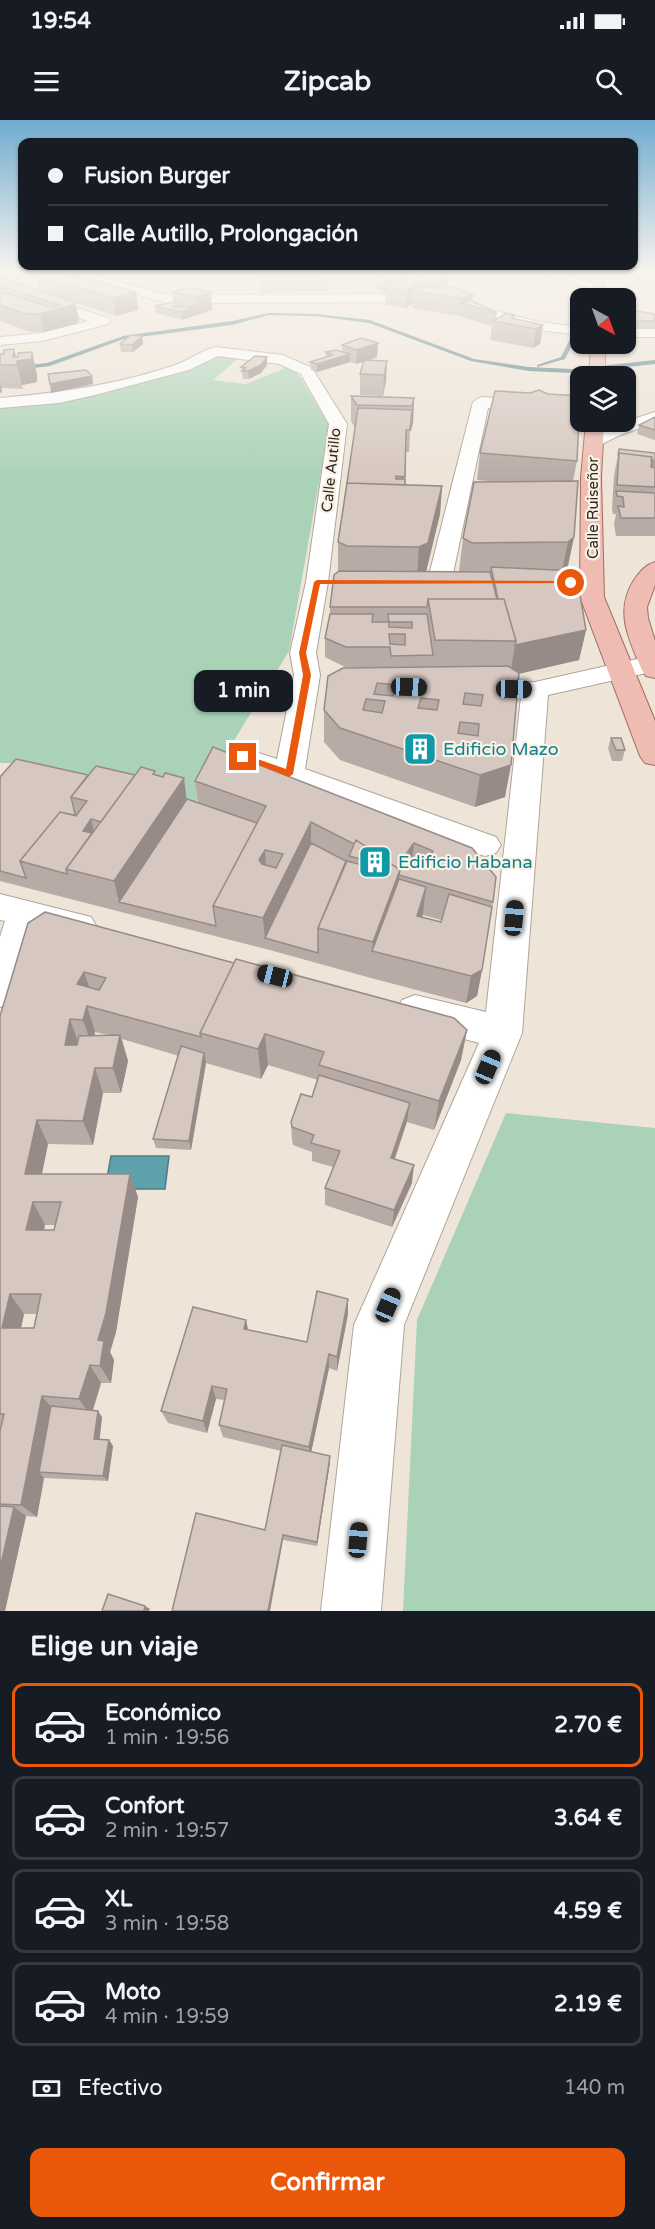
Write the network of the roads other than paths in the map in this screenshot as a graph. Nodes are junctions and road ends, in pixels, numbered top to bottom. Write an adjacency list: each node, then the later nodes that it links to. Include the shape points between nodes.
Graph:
1 (0, 403): 16 (street, Calle Autillo, via 59,398 95,390 184,368 216,351 283,360 307,370 338,424 328,582 303,653 319,677)
2 (570, 408): 7 (street, via 481,402 428,583)
3 (655, 417): 4 (street, Calle Ruiseñor)
4 (636, 423)
5 (595, 432): 9 (main road, Calle Ruiseñor, via 591,477)
6 (655, 568): 10 (main road, via 640,585 634,603 636,624)
7 (462, 583)
8 (569, 583): 9 (street)
9 (593, 583): 11 (main road, Calle Ruiseñor, via 592,597)
10 (654, 666): 11 (street)
11 (620, 670): 13 (street); 14 (main road, Calle Ruiseñor)
12 (490, 689): 13 (street)
13 (535, 690): 22 (street)
14 (655, 756)
15 (243, 757): 16 (street)
16 (289, 774): 17 (street)
17 (485, 845)
18 (12, 911): 19 (street); 20 (street)
19 (116, 936)
20 (0, 992)
21 (378, 1001): 22 (street)
22 (503, 1032): 23 (street, via 379,1325)
23 (351, 1611)

